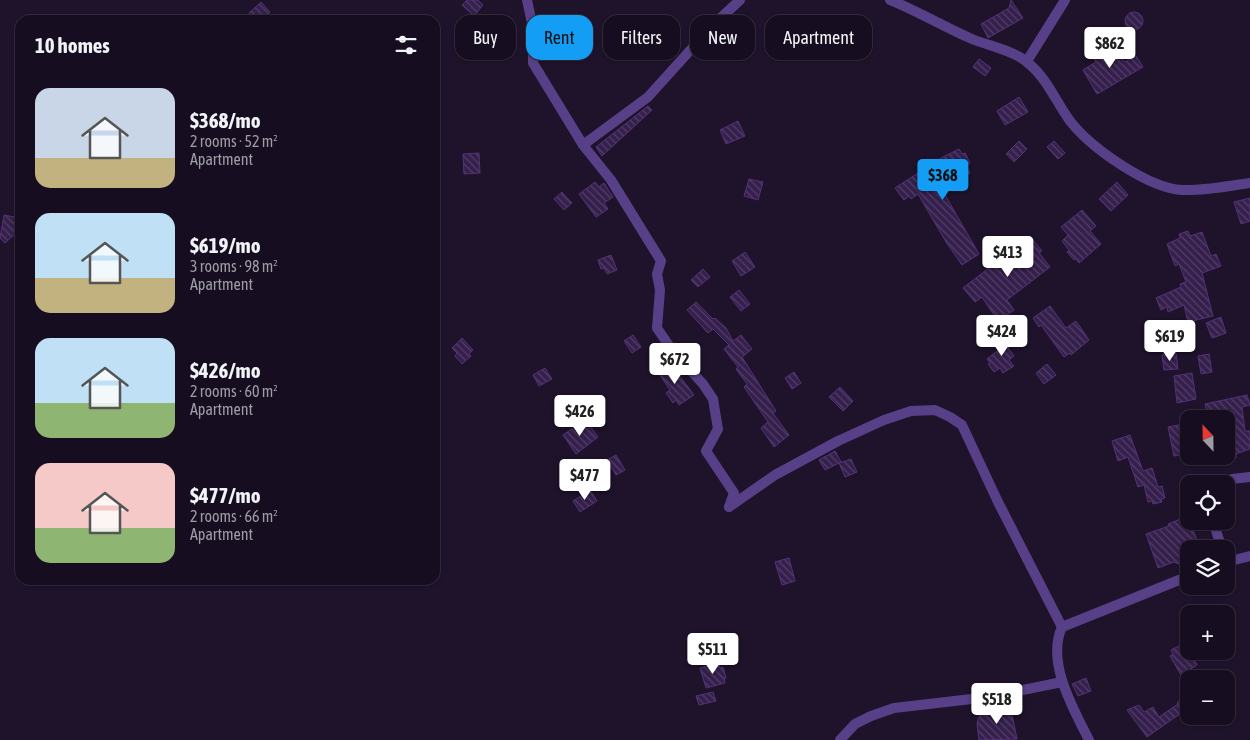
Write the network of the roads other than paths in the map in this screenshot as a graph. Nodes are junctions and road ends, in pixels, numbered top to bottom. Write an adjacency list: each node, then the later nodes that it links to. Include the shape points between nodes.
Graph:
1 (527, 0): 6 (street, via 533,28 533,63)
2 (740, 0): 6 (street, via 648,97)
3 (890, 0): 5 (street)
4 (1065, 0): 5 (street)
5 (1027, 61): 7 (street, via 1044,79 1084,137 1123,166 1166,188 1193,189)
6 (583, 144): 13 (street, via 611,180 661,261 657,274 660,290 657,328 713,399 718,429 706,451 734,493 730,507 775,475 838,441 911,411 935,410 962,425)
7 (1250, 183)
8 (1250, 477): 9 (street)
9 (1235, 479)
10 (1250, 556): 11 (street)
11 (1235, 559)
12 (1180, 580): 13 (street)
13 (1062, 627): 14 (street, via 1057,652)
14 (1062, 682): 15 (street, via 989,698 894,708 855,724); 16 (street)
15 (840, 740)
16 (1089, 740)

